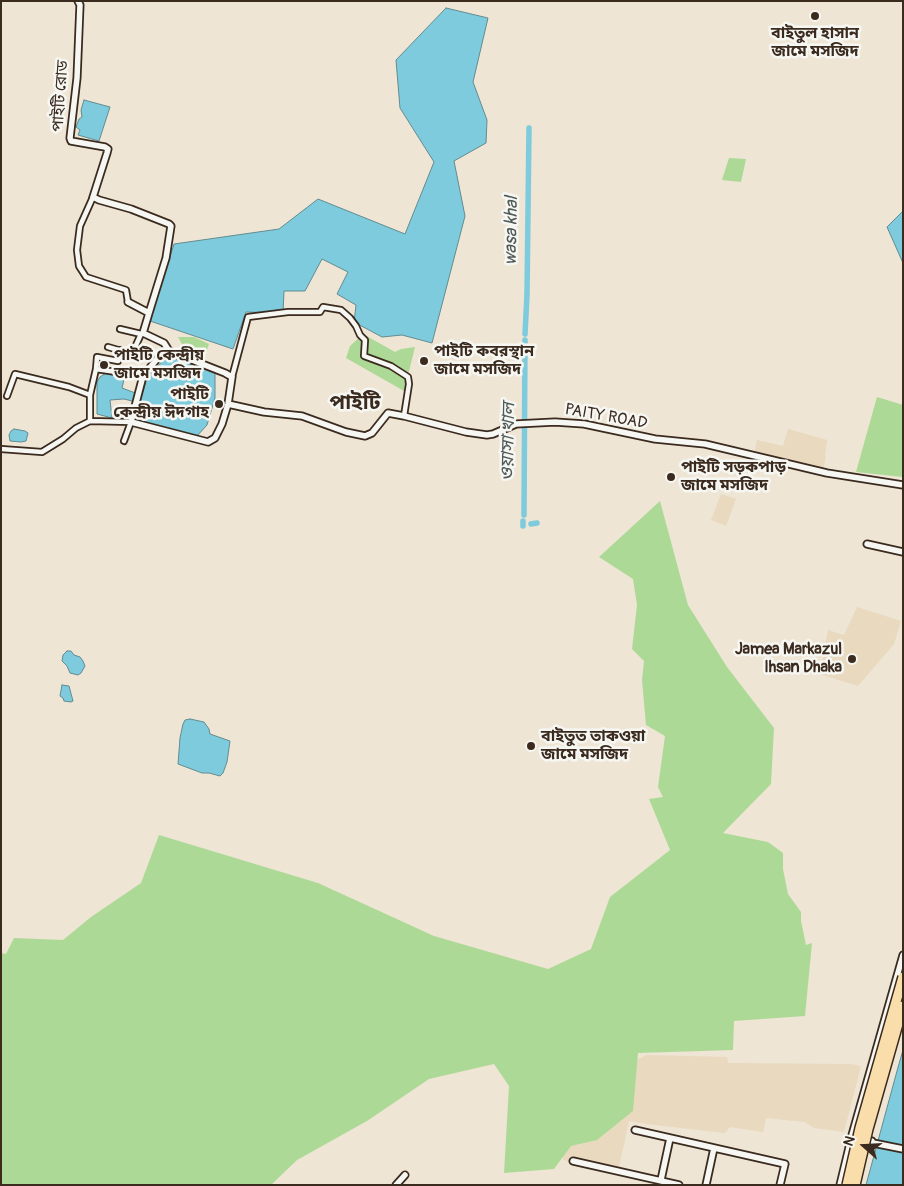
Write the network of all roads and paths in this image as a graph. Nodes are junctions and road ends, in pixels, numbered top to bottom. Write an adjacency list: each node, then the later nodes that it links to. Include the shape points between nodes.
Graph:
1 (78, 1): 2 (street, পাইটি রোড, via 77,78 70,138 71,141 108,149)
2 (93, 197): 3 (street, via 80,226 79,266 86,277 126,290); 4 (street, via 171,226 166,258)
3 (128, 302): 4 (street)
4 (149, 313): 6 (street)
5 (120, 328): 6 (street)
6 (142, 334): 8 (street, via 132,354); 9 (street, via 164,343)
7 (108, 347): 8 (street)
8 (120, 350): 10 (street, via 118,361 97,357)
9 (169, 351): 11 (street, via 157,358); 12 (street)
10 (96, 369): 11 (street); 13 (street)
11 (143, 376): 18 (street)
12 (232, 377): 15 (street); 16 (street, via 248,317 320,312 323,307 341,310 365,340 364,356 408,377)
13 (90, 395): 14 (street, via 15,374); 17 (street)
14 (7, 396)
15 (228, 404): 16 (street, PAITY ROAD, via 302,416 365,436 372,433 388,413); 18 (street, via 215,438 208,442)
16 (404, 416): 21 (street, PAITY ROAD, via 487,435 516,424 584,424 655,439 705,444 827,473)
17 (90, 421): 18 (street); 20 (street, via 42,452)
18 (131, 422): 19 (street)
19 (124, 441)
20 (1, 449)
21 (903, 485)
22 (866, 544): 23 (street)
23 (903, 552)
24 (903, 955): 29 (street)
25 (903, 977): 40 (main road, bridge)
26 (903, 1006): 41 (main road, bridge)
27 (635, 1130): 28 (street)
28 (670, 1138): 30 (street); 34 (street)
29 (852, 1138): 31 (street); 39 (street)
30 (714, 1148): 37 (street); 38 (street, via 785,1164)
31 (903, 1149)
32 (573, 1161): 34 (street)
33 (405, 1175): 35 (street)
34 (661, 1180): 36 (street)
35 (396, 1185)
36 (679, 1185)
37 (706, 1185)
38 (780, 1185)
39 (840, 1185)
40 (847, 1185)
41 (855, 1185)

